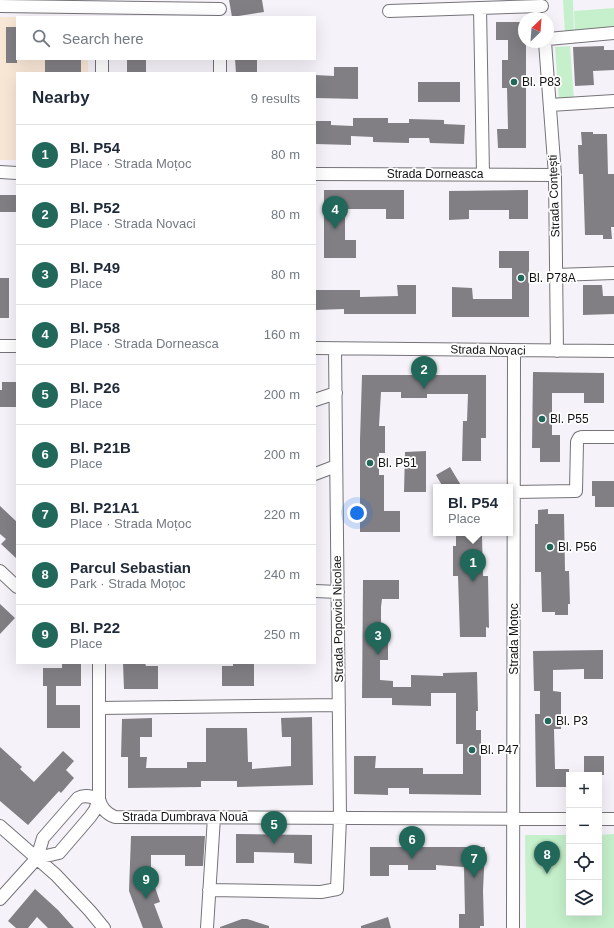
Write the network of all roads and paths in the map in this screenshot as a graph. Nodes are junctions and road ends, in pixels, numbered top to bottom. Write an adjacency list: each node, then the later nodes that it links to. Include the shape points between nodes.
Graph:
1 (0, 6): 2 (street)
2 (102, 8): 5 (street)
3 (480, 8): 4 (street); 6 (street); 19 (street)
4 (543, 8)
5 (220, 9)
6 (389, 11)
7 (614, 33): 8 (street)
8 (554, 38)
9 (545, 48): 15 (street, Strada Conțești)
10 (102, 60): 12 (street)
11 (220, 60): 13 (street)
12 (102, 72)
13 (220, 72)
14 (614, 101): 15 (street)
15 (550, 105): 20 (street, Strada Conțești)
16 (0, 172): 17 (street)
17 (16, 173)
18 (316, 174): 19 (street, Strada Dorneasca)
19 (483, 174): 20 (street, Strada Dorneasca)
20 (554, 175): 22 (street, Strada Conțești)
21 (614, 273): 22 (street)
22 (556, 274): 28 (street, Strada Conțești)
23 (0, 346): 24 (street)
24 (16, 346)
25 (316, 348): 26 (street, Strada Novaci)
26 (335, 348): 27 (street, Strada Novaci); 30 (street, Strada Popovici Nicolae)
27 (514, 350): 28 (street, Strada Novaci); 35 (street, Strada Moțoc)
28 (557, 351): 29 (street, Strada Novaci)
29 (614, 351)
30 (336, 393): 31 (street); 33 (street, Strada Popovici Nicolae)
31 (316, 400)
32 (614, 437): 35 (street, via 579,438 576,490)
33 (336, 466): 34 (street); 39 (street, Strada Popovici Nicolae)
34 (316, 474)
35 (514, 492): 46 (street, Strada Moțoc)
36 (0, 571): 37 (street)
37 (16, 586)
38 (316, 592): 39 (street)
39 (338, 592): 41 (street, Strada Popovici Nicolae)
40 (99, 664): 42 (street)
41 (339, 705): 42 (street); 45 (street, Strada Popovici Nicolae)
42 (99, 708): 43 (street)
43 (99, 799): 44 (street, Strada Dumbrava Nouă, via 104,810 115,817); 51 (street, via 90,818 59,853); 51 (street, via 87,796 78,798 43,838)
44 (214, 817): 45 (street, Strada Dumbrava Nouă); 52 (street)
45 (340, 818): 46 (street, Strada Dumbrava Nouă); 52 (street, Strada Popovici Nicolae, via 337,889 321,892)
46 (513, 818): 47 (street, Strada Dumbrava Nouă); 56 (street, Strada Moțoc)
47 (566, 818)
48 (602, 819): 49 (street)
49 (614, 819)
50 (0, 826): 51 (street)
51 (37, 858): 53 (street); 54 (street, via 86,906)
52 (209, 890): 55 (street)
53 (0, 899)
54 (104, 928)
55 (207, 928)
56 (513, 928)

